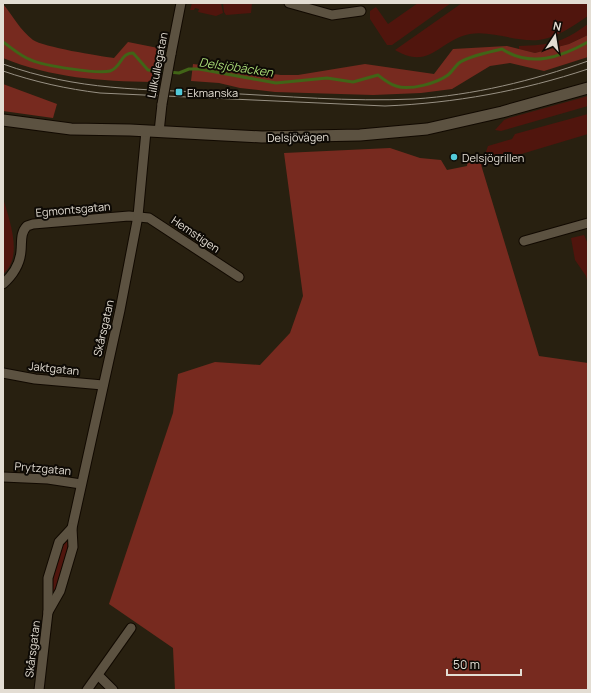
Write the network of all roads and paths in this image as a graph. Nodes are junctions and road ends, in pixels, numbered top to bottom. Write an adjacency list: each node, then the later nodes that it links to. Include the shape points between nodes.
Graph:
1 (181, 3): 7 (street, Lillkullegatan, bridge)
2 (289, 3): 3 (street, via 332,15)
3 (361, 11)
4 (588, 88): 7 (street, Delsjövägen, via 502,112 409,131 288,138)
5 (3, 120): 6 (street, Delsjövägen, via 56,128)
6 (146, 131): 7 (street, Delsjövägen); 8 (street, Skårsgatan)
7 (159, 132)
8 (138, 216): 11 (street, Hemstigen, via 153,219); 12 (street, Egmontsgatan, via 27,226 21,237 19,261 14,273); 14 (street, Skårsgatan)
9 (588, 223): 10 (street)
10 (524, 241)
11 (239, 277)
12 (3, 284)
13 (3, 373): 14 (street, Jaktgatan, via 35,379)
14 (103, 385): 16 (street, Skårsgatan)
15 (3, 477): 16 (street, Prytzgatan)
16 (81, 484): 17 (street, Skårsgatan)
17 (72, 528): 18 (street, Skårsgatan, via 73,547 60,591); 18 (street, Skårsgatan, via 59,542 48,578)
18 (48, 612): 21 (street, Skårsgatan)
19 (131, 628): 20 (street)
20 (98, 676): 22 (street); 23 (street)
21 (39, 690)
22 (87, 690)
23 (113, 690)

